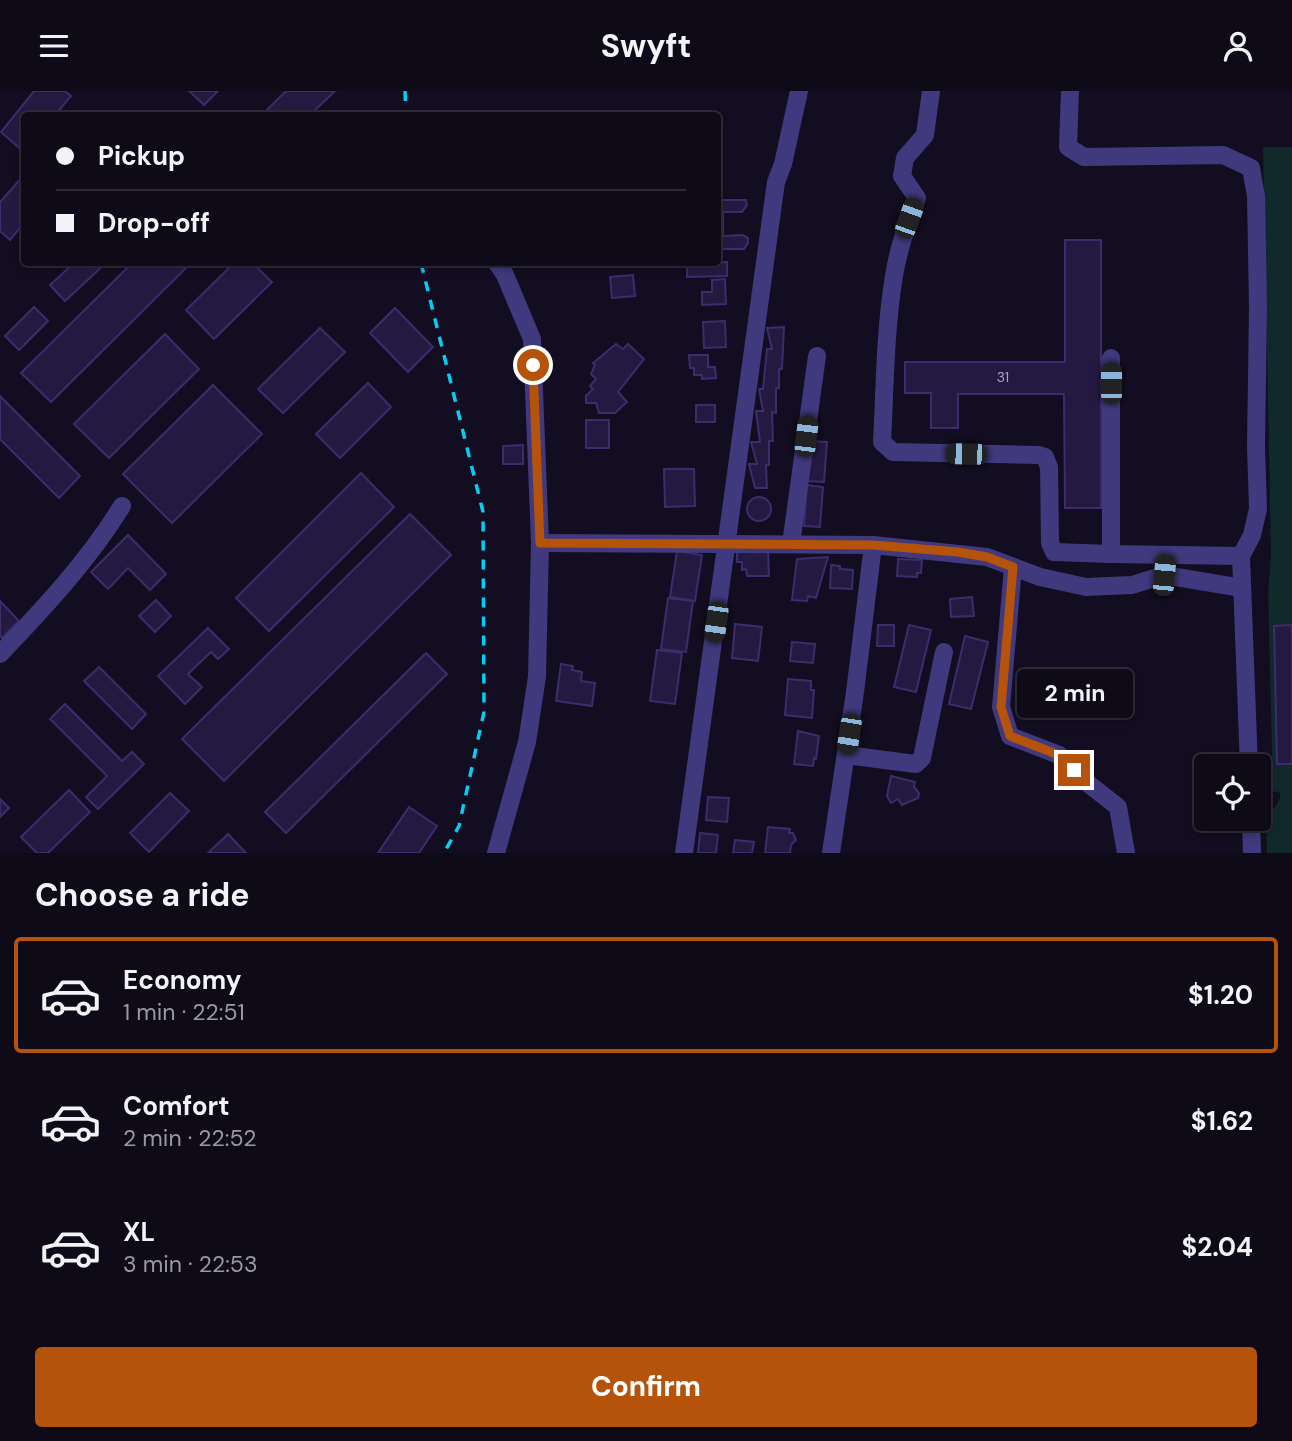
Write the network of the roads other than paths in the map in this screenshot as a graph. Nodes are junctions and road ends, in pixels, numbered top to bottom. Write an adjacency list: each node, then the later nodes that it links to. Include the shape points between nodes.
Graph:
1 (799, 91): 10 (street, via 776,182)
2 (932, 91): 12 (street, via 925,135 905,158 902,176 917,198 894,277 882,442 893,452 1045,457 1054,552)
3 (1070, 91): 14 (street, via 1069,147 1084,157 1223,155 1251,168 1258,293 1258,509)
4 (499, 266): 8 (street, via 532,339)
5 (817, 356): 9 (street)
6 (1111, 358): 12 (street)
7 (122, 506): 19 (street, via 64,587)
8 (540, 543): 10 (street); 23 (street, via 537,677 527,743)
9 (791, 544): 10 (street); 11 (street)
10 (726, 545): 24 (street)
11 (873, 545): 15 (street, via 958,552); 21 (street)
12 (1111, 554): 13 (street)
13 (1166, 554): 14 (street); 16 (street)
14 (1241, 556): 17 (street)
15 (1013, 567): 16 (street, via 1086,587 1132,585); 26 (street, via 1001,707 1010,736 1059,755 1118,807)
16 (1164, 575): 17 (street)
17 (1242, 588): 20 (street)
18 (944, 652): 21 (street, via 922,758 916,764)
19 (0, 654)
20 (1248, 754)
21 (846, 755): 25 (street)
22 (1251, 831): 27 (street)
23 (496, 853)
24 (684, 853)
25 (831, 853)
26 (1126, 853)
27 (1252, 853)

